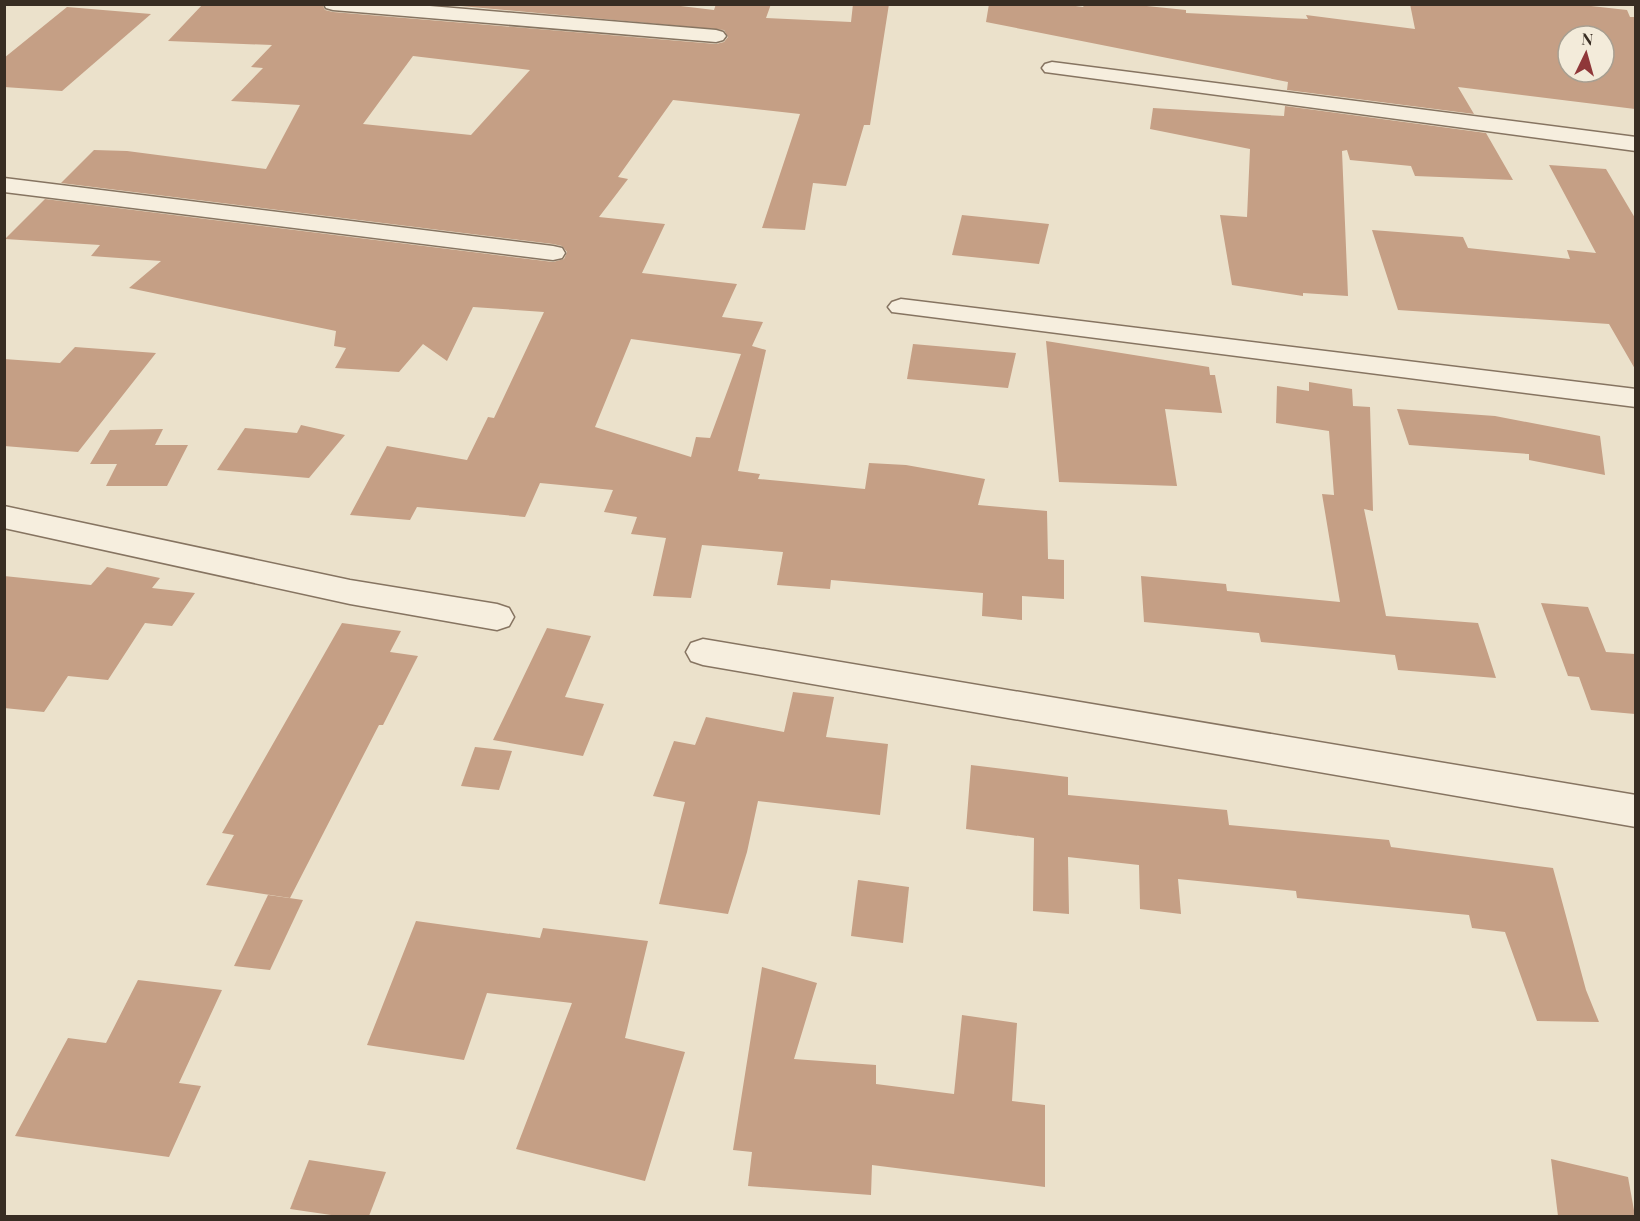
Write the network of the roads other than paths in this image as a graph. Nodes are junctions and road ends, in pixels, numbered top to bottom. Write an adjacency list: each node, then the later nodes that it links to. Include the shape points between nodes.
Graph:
1 (333, 4): 2 (street)
2 (716, 36)
3 (1052, 68): 4 (street)
4 (1635, 144)
5 (4, 185): 6 (street)
6 (553, 253)
7 (902, 307): 8 (street)
8 (1635, 398)
9 (4, 517): 10 (street, via 350,592)
10 (497, 617)
11 (703, 652): 12 (street)
12 (1635, 811)

